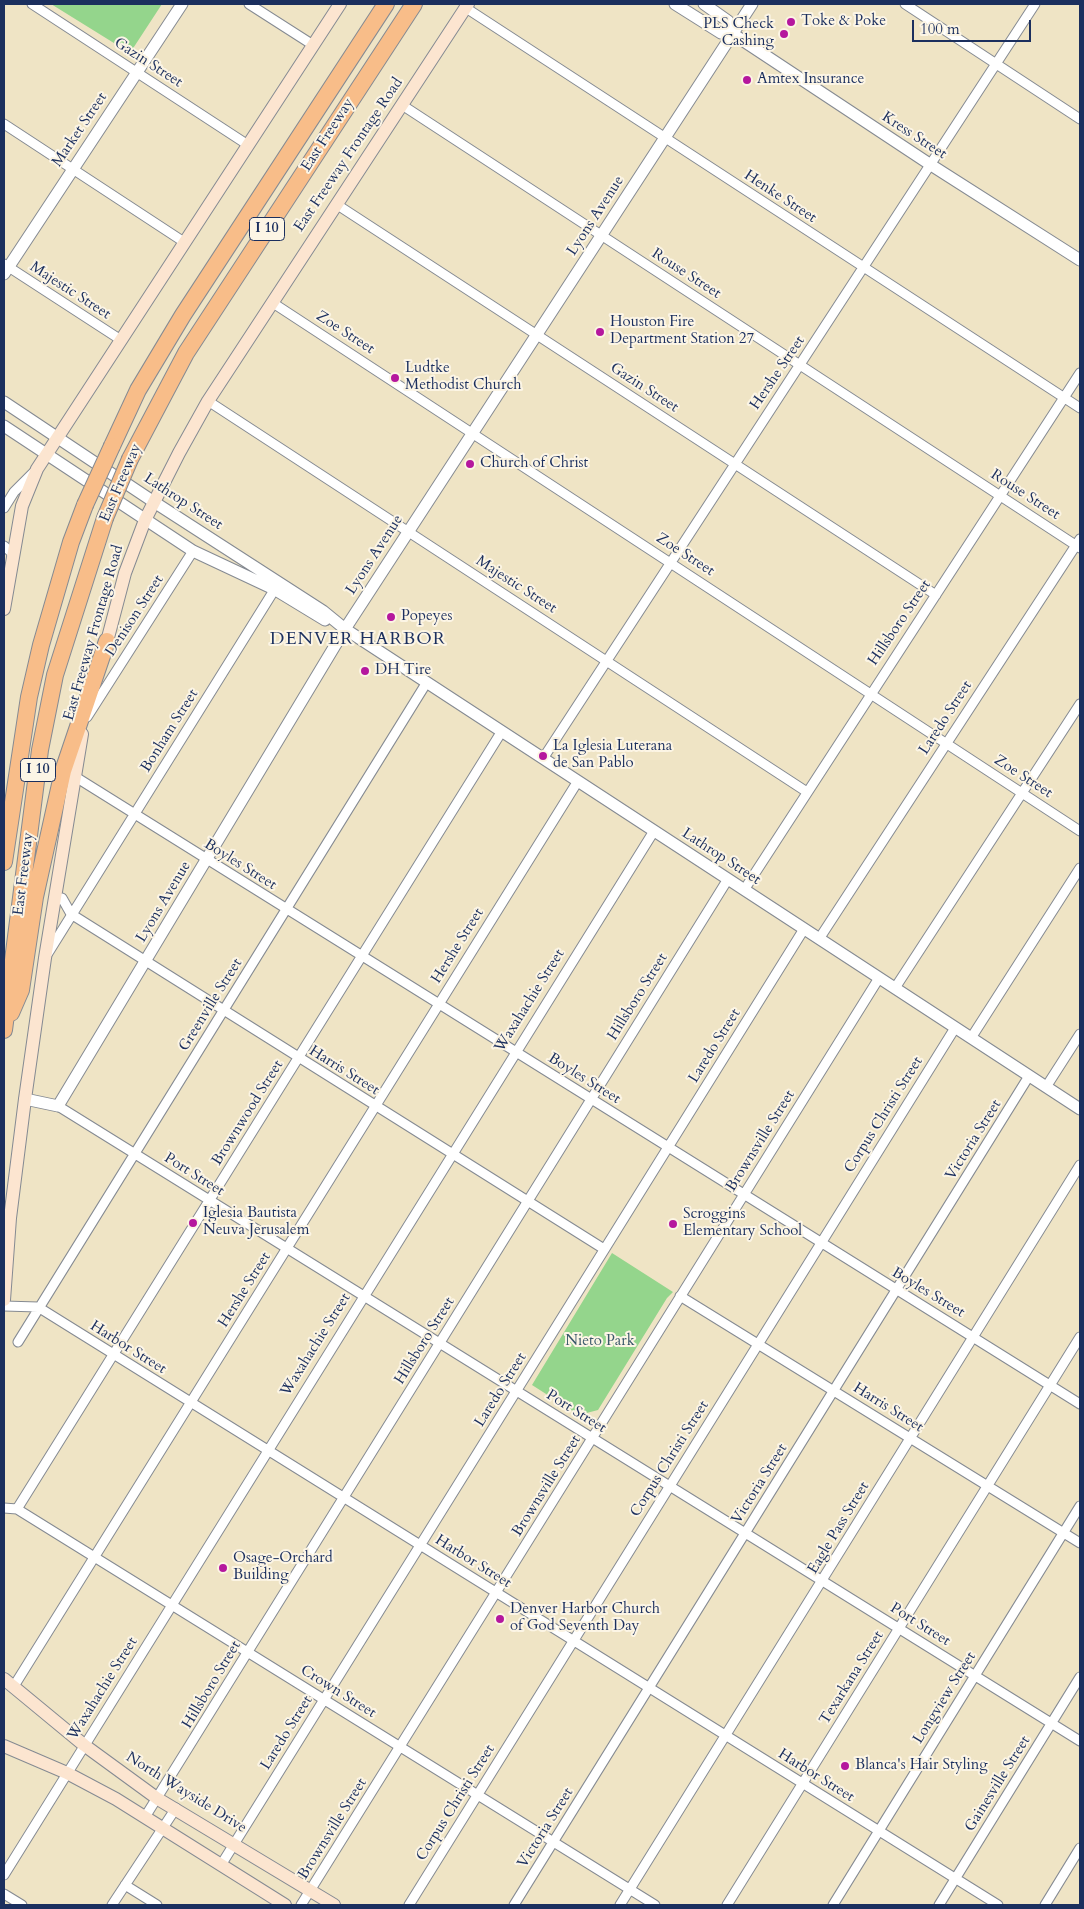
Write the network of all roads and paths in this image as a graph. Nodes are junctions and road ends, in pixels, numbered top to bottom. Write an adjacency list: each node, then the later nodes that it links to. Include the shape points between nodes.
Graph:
1 (32, 4): 16 (street, Gazin Street)
2 (182, 4): 16 (street, Market Street)
3 (248, 4): 14 (street)
4 (340, 4): 14 (main road)
5 (386, 4): 76 (highway, East Freeway / I 10, bridge, via 183,315 138,390 85,505 40,645)
6 (414, 4): 94 (highway, East Freeway / I 10, bridge, via 186,353 130,459 105,518 55,675 40,750)
7 (676, 4): 13 (street, Kress Street, via 721,33)
8 (704, 4): 13 (street, Kress Street, via 728,22)
9 (752, 4): 13 (street, Lyons Avenue)
10 (905, 4): 15 (street)
11 (1035, 4): 15 (street, Hershe Street)
12 (467, 6): 17 (main road, East Freeway Frontage Road); 20 (street, Henke Street)
13 (733, 34): 20 (street, Lyons Avenue); 22 (street, Kress Street)
14 (313, 46): 21 (main road)
15 (996, 64): 18 (street); 22 (street, Hershe Street)
16 (137, 72): 21 (street, Gazin Street); 23 (street, Market Street)
17 (402, 105): 24 (main road, East Freeway Frontage Road); 25 (street, Rouse Street)
18 (1080, 119)
19 (4, 124): 23 (street)
20 (664, 138): 25 (street, Lyons Avenue); 28 (street, Henke Street)
21 (248, 145): 26 (main road)
22 (931, 165): 27 (street, Kress Street); 28 (street, Hershe Street)
23 (73, 169): 26 (street); 29 (street, Market Street)
24 (336, 204): 30 (main road, East Freeway Frontage Road); 31 (street, Gazin Street)
25 (601, 235): 31 (street, Lyons Avenue); 33 (street, Rouse Street)
26 (184, 242): 32 (main road)
27 (1080, 260)
28 (864, 267): 33 (street, Hershe Street); 35 (street, Henke Street)
29 (5, 268): 32 (street, Majestic Street)
30 (273, 303): 36 (main road, East Freeway Frontage Road); 40 (street, Zoe Street)
31 (537, 334): 40 (street, Lyons Avenue); 43 (street, Gazin Street)
32 (120, 340): 41 (main road)
33 (801, 365): 43 (street, Hershe Street); 45 (street, Rouse Street)
34 (1080, 373): 35 (street, Hillsboro Street)
35 (1064, 398): 38 (street, Henke Street); 45 (street, Hillsboro Street)
36 (208, 401): 46 (main road, East Freeway Frontage Road); 49 (street, Majestic Street)
37 (4, 402): 41 (street, Lathrop Street)
38 (1080, 408)
39 (4, 426): 42 (street, Lathrop Street)
40 (473, 433): 49 (street, Lyons Avenue); 54 (street, Zoe Street)
41 (58, 437): 42 (main road); 46 (street, Lathrop Street)
42 (47, 454): 44 (main road); 48 (street, Lathrop Street)
43 (735, 464): 54 (street, Hershe Street); 56 (street, Gazin Street)
44 (36, 469): 47 (street); 53 (main road, via 22,506)
45 (1001, 496): 50 (street, Rouse Street); 56 (street, Hillsboro Street)
46 (154, 502): 48 (main road, East Freeway Frontage Road); 55 (street, Lathrop Street)
47 (4, 508)
48 (145, 520): 52 (street, Lathrop Street); 59 (main road, East Freeway Frontage Road, via 125,573)
49 (408, 531): 58 (street, Lyons Avenue); 60 (street, Majestic Street)
50 (1079, 544): 66 (street, Laredo Street)
51 (4, 546): 53 (street)
52 (193, 551): 55 (street, Lathrop Street); 64 (street, Denison Street)
53 (13, 559): 57 (main road)
54 (672, 563): 60 (street, Hershe Street); 62 (street, Zoe Street)
55 (277, 586): 58 (street, Lathrop Street, via 320,618); 72 (street, Bonham Street)
56 (936, 595): 62 (street, Hillsboro Street)
57 (4, 609)
58 (345, 629): 61 (street, Lathrop Street); 75 (street, Lyons Avenue)
59 (107, 641): 64 (main road, East Freeway Frontage Road); 94 (highway, via 63,772 35,897 21,990)
60 (608, 661): 67 (street, Hershe Street); 70 (street, Majestic Street)
61 (427, 682): 65 (street, Lathrop Street); 82 (street, Greenville Street)
62 (871, 693): 66 (street, Zoe Street); 70 (street, Hillsboro Street)
63 (1080, 704): 71 (street)
64 (85, 721): 68 (main road, East Freeway Frontage Road)
65 (502, 731): 67 (street, Lathrop Street); 86 (street, Brownwood Street)
66 (947, 743): 71 (street, Zoe Street); 85 (street, Laredo Street)
67 (544, 757): 69 (street, Lathrop Street)
68 (74, 776): 72 (street, Boyles Street); 81 (main road, East Freeway Frontage Road)
69 (578, 781): 73 (street, Lathrop Street); 91 (street, Hershe Street)
70 (807, 792): 79 (street, Hillsboro Street)
71 (1022, 792): 74 (street, Zoe Street); 90 (street)
72 (134, 815): 75 (street, Boyles Street); 80 (street, Bonham Street)
73 (654, 831): 78 (street, Lathrop Street); 97 (street, Waxahachie Street)
74 (1080, 831)
75 (206, 861): 82 (street, Boyles Street); 88 (street, Lyons Avenue)
76 (4, 862)
77 (1080, 868): 96 (street)
78 (728, 879): 79 (street, Lathrop Street); 102 (street, Hillsboro Street)
79 (744, 890): 84 (street, Lathrop Street)
80 (83, 895): 81 (street); 83 (street, Bonham Street)
81 (59, 897): 83 (street); 87 (main road, East Freeway Frontage Road)
82 (285, 910): 86 (street, Boyles Street); 92 (street, Greenville Street)
83 (71, 914): 87 (street, Bonham Street); 88 (street, Harris Street)
84 (804, 929): 85 (street, Lathrop Street); 106 (street, Laredo Street)
85 (819, 939): 89 (street, Lathrop Street)
86 (362, 957): 91 (street, Boyles Street); 98 (street, Brownwood Street)
87 (45, 958): 101 (main road, East Freeway Frontage Road)
88 (146, 963): 92 (street, Harris Street); 103 (street, Lyons Avenue)
89 (879, 978): 90 (street, Lathrop Street); 110 (street, Brownsville Street)
90 (895, 988): 93 (street, Lathrop Street)
91 (438, 1004): 97 (street, Boyles Street); 104 (street, Hershe Street)
92 (224, 1011): 98 (street, Harris Street); 108 (street, Greenville Street)
93 (955, 1028): 96 (street, Lathrop Street); 113 (street, Corpus Christi Street)
94 (4, 1030)
95 (1080, 1034): 100 (street)
96 (970, 1038): 99 (street, Lathrop Street)
97 (515, 1052): 102 (street, Boyles Street); 107 (street, Waxahachie Street)
98 (299, 1058): 104 (street, Harris Street); 111 (street, Brownwood Street)
99 (1029, 1076): 100 (street, Lathrop Street); 116 (street, Victoria Street)
100 (1046, 1087): 105 (street, Lathrop Street)
101 (25, 1099): 103 (street); 119 (main road, East Freeway Frontage Road, via 10,1218)
102 (591, 1099): 106 (street, Boyles Street); 112 (street, Hillsboro Street)
103 (58, 1106): 108 (street, Port Street)
104 (374, 1106): 107 (street, Harris Street); 114 (street, Hershe Street)
105 (1080, 1109)
106 (668, 1148): 110 (street, Boyles Street); 115 (street, Laredo Street)
107 (451, 1153): 112 (street, Harris Street); 117 (street, Waxahachie Street)
108 (134, 1154): 111 (street, Port Street); 121 (street, Greenville Street)
109 (1080, 1165): 122 (street, Eagle Pass Street)
110 (743, 1195): 113 (street, Boyles Street); 118 (street, Brownsville Street)
111 (210, 1201): 114 (street, Port Street); 127 (street, Brownwood Street)
112 (527, 1201): 115 (street, Harris Street); 125 (street, Hillsboro Street)
113 (820, 1243): 116 (street, Boyles Street); 126 (street, Corpus Christi Street)
114 (286, 1248): 117 (street, Port Street); 131 (street, Hershe Street)
115 (604, 1249): 130 (street, Laredo Street)
116 (897, 1291): 122 (street, Boyles Street); 129 (street, Victoria Street)
117 (363, 1295): 125 (street, Port Street); 135 (street, Waxahachie Street)
118 (680, 1296): 126 (street, Harris Street); 133 (street, Brownsville Street)
119 (4, 1300)
120 (4, 1306): 121 (street)
121 (38, 1307): 124 (street, Greenville Street); 127 (street, Harbor Street)
122 (973, 1337): 128 (street, Boyles Street); 134 (street, Eagle Pass Street)
123 (1080, 1337): 128 (street, Texarkana Street)
124 (18, 1342)
125 (440, 1343): 130 (street, Port Street); 138 (street, Hillsboro Street)
126 (759, 1343): 129 (street, Harris Street); 136 (street, Corpus Christi Street)
127 (114, 1356): 131 (street, Harbor Street); 141 (street, Brownwood Street)
128 (1051, 1385): 132 (street, Boyles Street); 137 (street, Texarkana Street)
129 (834, 1390): 134 (street, Harris Street); 142 (street, Victoria Street)
130 (516, 1392): 133 (street, Port Street); 145 (street, Laredo Street)
131 (191, 1403): 135 (street, Harbor Street); 146 (street, Hershe Street)
132 (1080, 1404)
133 (592, 1438): 136 (street, Port Street); 148 (street, Brownsville Street)
134 (910, 1438): 137 (street, Harris Street); 147 (street, Eagle Pass Street)
135 (267, 1451): 138 (street, Harbor Street); 149 (street, Waxahachie Street)
136 (669, 1486): 142 (street, Port Street); 151 (street, Corpus Christi Street)
137 (988, 1486): 143 (street, Harris Street); 150 (street, Texarkana Street)
138 (344, 1497): 145 (street, Harbor Street); 152 (street, Hillsboro Street)
139 (1080, 1506): 143 (street, Longview Street)
140 (4, 1508): 141 (street, Crown Street)
141 (17, 1510): 146 (street, Crown Street)
142 (746, 1533): 147 (street, Port Street); 156 (street, Victoria Street)
143 (1064, 1533): 144 (street, Harris Street); 153 (street, Longview Street)
144 (1080, 1543)
145 (420, 1545): 148 (street, Harbor Street); 157 (street, Laredo Street)
146 (95, 1558): 149 (street, Crown Street); 155 (street, Hershe Street)
147 (823, 1581): 150 (street, Port Street); 159 (street, Eagle Pass Street)
148 (497, 1593): 151 (street, Harbor Street); 163 (street, Brownsville Street)
149 (172, 1606): 152 (street, Crown Street); 161 (street, Waxahachie Street)
150 (899, 1628): 153 (street, Port Street); 165 (street, Texarkana Street)
151 (574, 1640): 156 (street, Harbor Street); 166 (street, Corpus Christi Street)
152 (248, 1652): 157 (street, Crown Street); 167 (street, Hillsboro Street)
153 (975, 1675): 158 (street, Port Street); 171 (street, Longview Street)
154 (1080, 1677): 158 (street, Gainesville Street)
155 (9, 1683): 161 (main road, North Wayside Drive)
156 (649, 1688): 159 (street, Harbor Street); 173 (street, Victoria Street)
157 (324, 1700): 163 (street, Crown Street); 172 (street, Laredo Street)
158 (1052, 1724): 160 (street, Port Street); 177 (street, Gainesville Street)
159 (725, 1735): 165 (street, Harbor Street); 180 (street, Eagle Pass Street)
160 (1080, 1741)
161 (84, 1745): 164 (street, Waxahachie Street); 167 (main road, North Wayside Drive)
162 (4, 1746): 164 (main road)
163 (400, 1749): 166 (street, Crown Street); 179 (street, Brownsville Street)
164 (67, 1773): 169 (main road); 176 (street, Waxahachie Street)
165 (803, 1783): 171 (street, Harbor Street); 192 (street, Texarkana Street)
166 (477, 1796): 173 (street, Crown Street); 188 (street, Corpus Christi Street)
167 (158, 1799): 168 (main road, North Wayside Drive); 169 (street, Hillsboro Street)
168 (176, 1808): 170 (street); 172 (main road, North Wayside Drive)
169 (145, 1817): 170 (main road)
170 (163, 1828): 175 (main road); 178 (street)
171 (879, 1832): 177 (street, Harbor Street); 193 (street, Longview Street)
172 (234, 1843): 175 (street, Laredo Street); 179 (main road, North Wayside Drive)
173 (553, 1843): 180 (street, Crown Street); 189 (street, Victoria Street)
174 (1080, 1848): 196 (street)
175 (221, 1865): 185 (main road)
176 (4, 1875)
177 (955, 1879): 194 (street, Gainesville Street); 195 (street, Harbor Street)
178 (125, 1885): 183 (street); 184 (street)
179 (311, 1890): 186 (street, Brownsville Street); 187 (main road, North Wayside Drive)
180 (630, 1890): 190 (street, Eagle Pass Street); 191 (street, Crown Street)
181 (4, 1894): 182 (street)
182 (22, 1905)
183 (112, 1905)
184 (157, 1905)
185 (285, 1905)
186 (301, 1905)
187 (334, 1905)
188 (408, 1905)
189 (514, 1905)
190 (620, 1905)
191 (655, 1905)
192 (727, 1905)
193 (833, 1905)
194 (939, 1905)
195 (998, 1905)
196 (1044, 1905)

